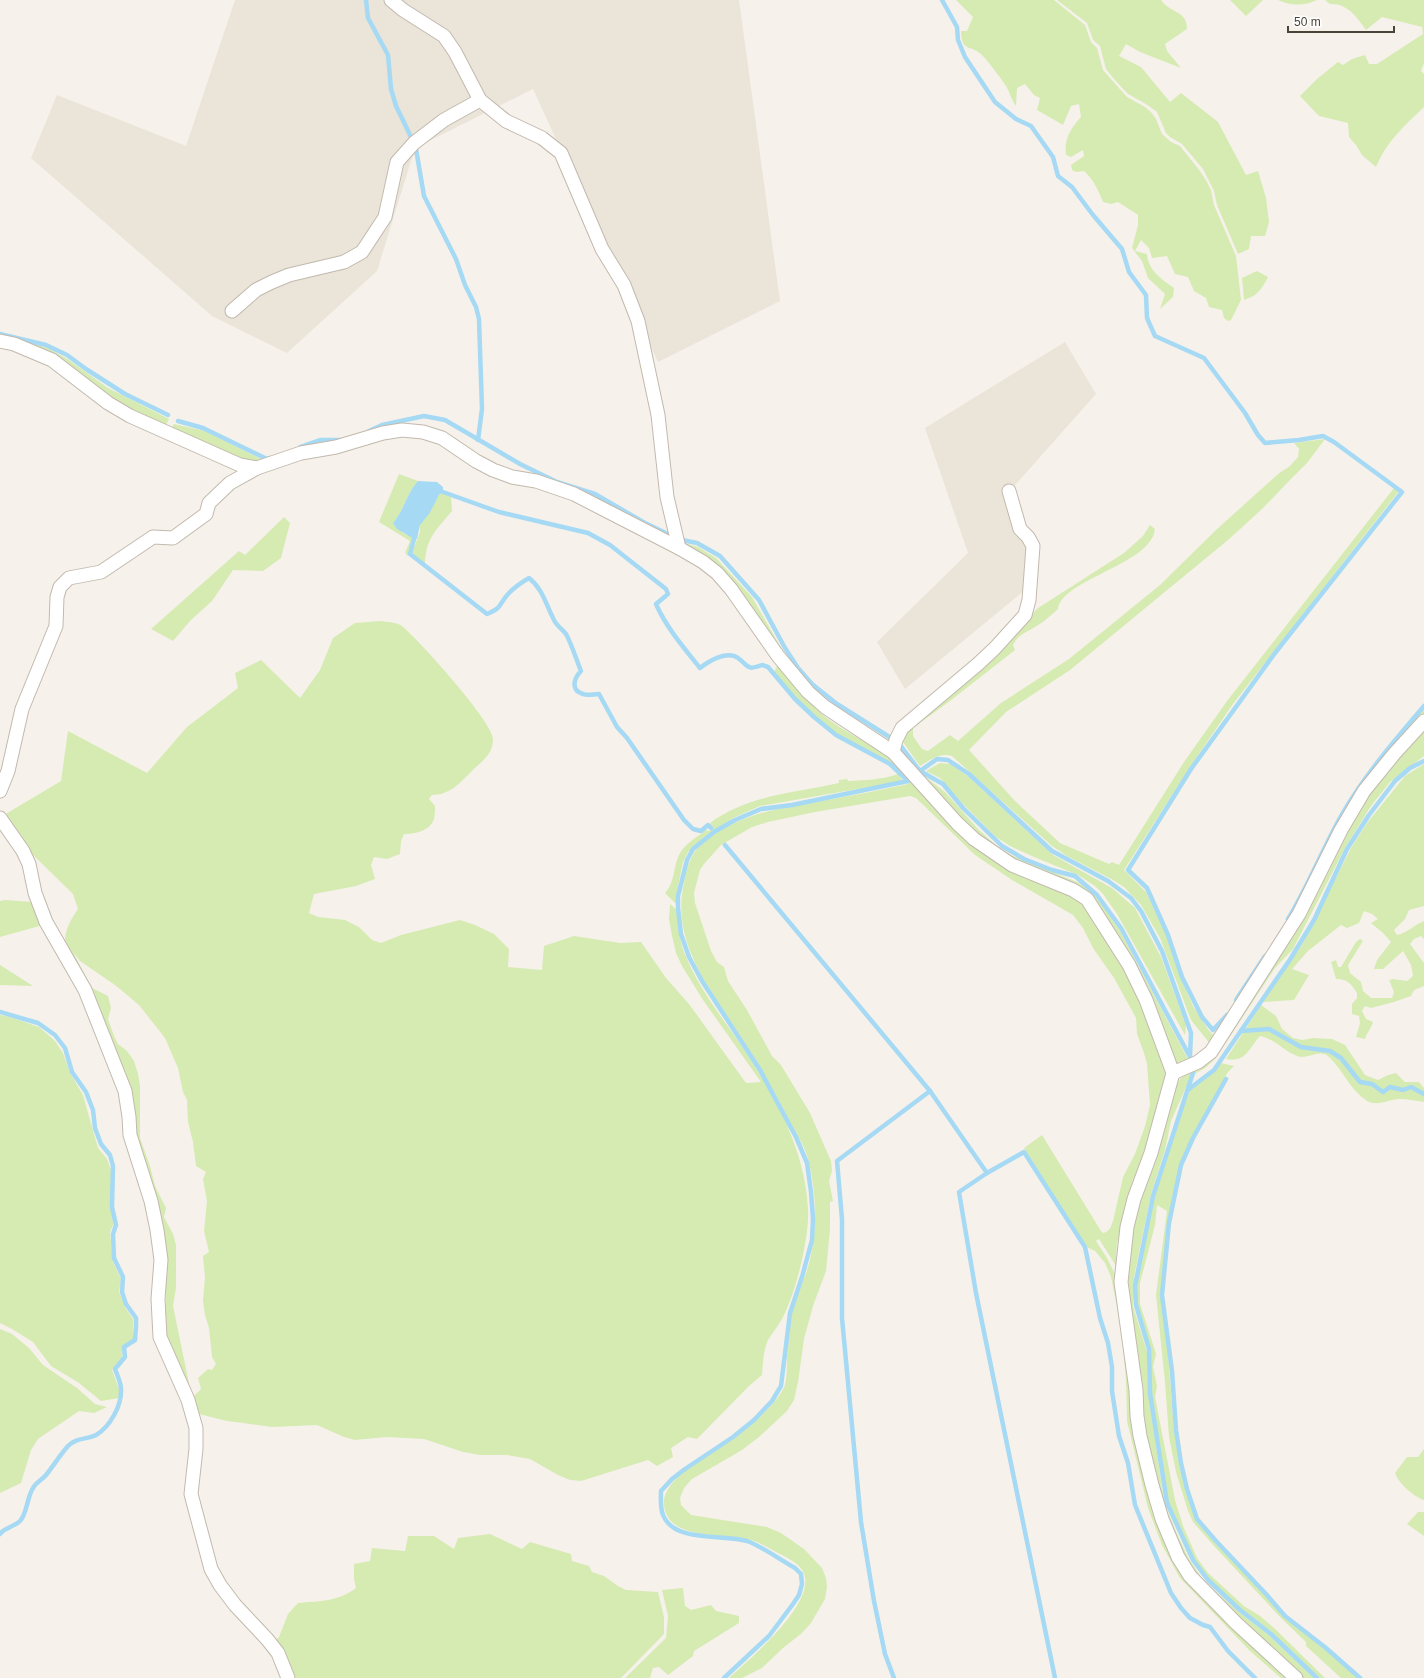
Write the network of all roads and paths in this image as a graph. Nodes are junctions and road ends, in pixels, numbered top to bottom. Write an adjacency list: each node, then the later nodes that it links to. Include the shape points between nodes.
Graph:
1 (391, 0): 2 (street, via 444,36)
2 (480, 100): 3 (street, via 438,125 414,143 397,162 385,217 362,252 344,262 272,282 256,290); 7 (street, via 506,121 542,138 560,153 602,249 624,285 638,321 651,378 658,415 667,497)
3 (232, 311)
4 (0, 341): 5 (street, via 52,360 108,403 130,416 240,465)
5 (257, 468): 7 (street, via 301,453 336,447 384,433 402,430 423,432 442,438 493,470 512,477 536,480 574,494); 10 (street, via 230,483 209,503 206,514 173,538 153,538 101,572 69,578 60,587 56,626 22,709 8,771)
6 (1009, 491): 9 (street, via 1020,529 1033,546 1029,600 1025,615 984,658 902,728)
7 (679, 548): 9 (street, via 717,573 808,692 825,707)
8 (1424, 721): 12 (street, via 1364,791 1341,830 1299,914 1211,1052 1198,1062)
9 (893, 752): 12 (street, via 974,839 1012,865 1073,890 1087,899 1129,965 1148,1006)
10 (0, 791)
11 (0, 818): 13 (street, via 29,864 35,893 46,922 85,990 125,1091 130,1135 151,1201 157,1230 161,1260 158,1299 160,1337 188,1400 196,1428 191,1494 211,1568 220,1585 278,1653)
12 (1173, 1073): 14 (street, via 1127,1227 1121,1282 1140,1436 1162,1519 1178,1557 1190,1576)
13 (288, 1678)
14 (1296, 1678)

